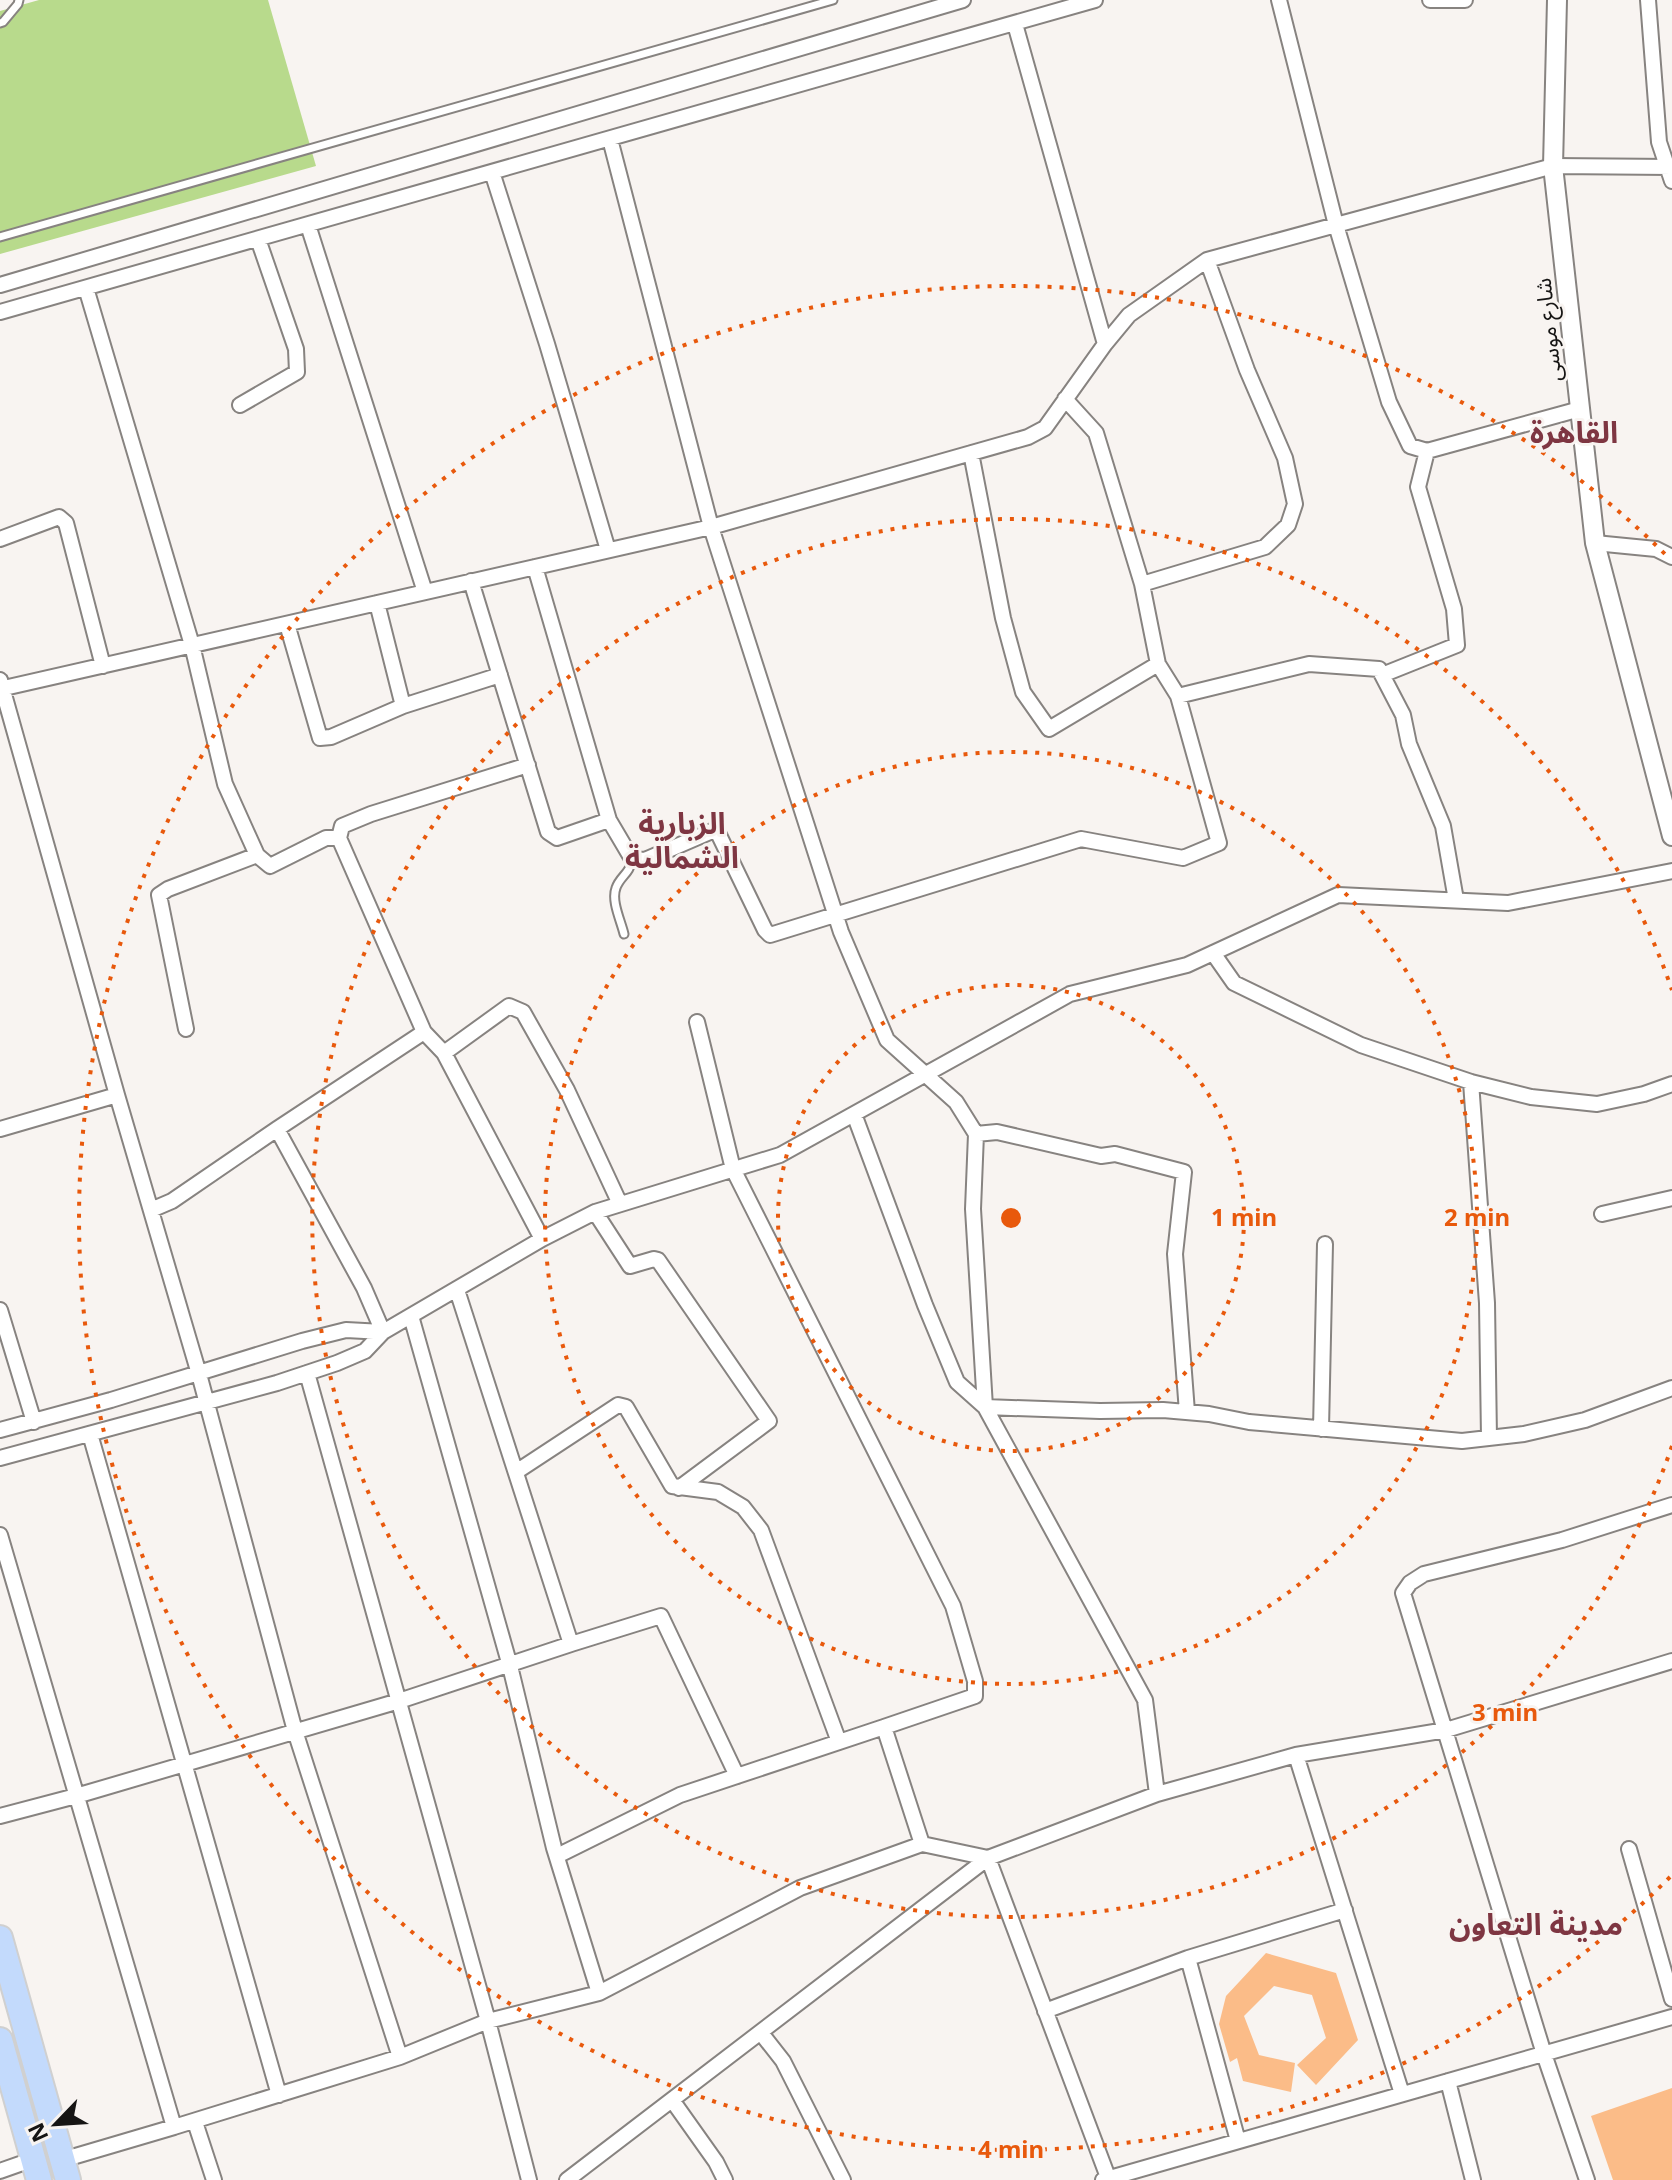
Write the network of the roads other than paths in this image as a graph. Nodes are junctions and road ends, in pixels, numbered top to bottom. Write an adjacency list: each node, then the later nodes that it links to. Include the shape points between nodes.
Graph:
1 (19, 0): 10 (lane)
2 (833, 0): 18 (lane)
3 (963, 0): 21 (street)
4 (1095, 0): 11 (street)
5 (1279, 0): 17 (street)
6 (1430, 0): 7 (street)
7 (1465, 0)
8 (1557, 0): 13 (street, شارع موسى)
9 (1648, 0): 15 (street, via 1659,142)
10 (0, 23)
11 (1015, 24): 12 (street); 24 (street)
12 (610, 139): 14 (street); 30 (street)
13 (1553, 166): 15 (street); 17 (street); 27 (street, شارع موسى)
14 (492, 172): 16 (street); 35 (street)
15 (1670, 172)
16 (308, 225): 19 (street); 40 (street)
17 (1336, 225): 20 (street); 28 (street, via 1389,402 1410,446)
18 (0, 237)
19 (258, 239): 22 (street); 26 (street, via 296,349 297,372)
20 (1207, 260): 24 (street, via 1129,315); 39 (street, via 1285,458 1295,504 1288,525 1265,547)
21 (0, 285)
22 (86, 288): 23 (street); 43 (street)
23 (0, 312)
24 (1105, 344): 25 (street)
25 (1065, 399): 29 (street, via 1045,428); 39 (street, via 1096,433)
26 (240, 405)
27 (1580, 409): 28 (street); 32 (street, شارع موسى)
28 (1427, 451): 47 (street, via 1418,487 1454,609 1457,645)
29 (971, 453): 30 (street); 44 (street, via 1023,692 1049,729)
30 (711, 527): 35 (street); 59 (street)
31 (0, 539): 45 (street, via 59,517 66,523)
32 (1595, 543): 34 (street); 53 (street, شارع موسى)
33 (1672, 546): 34 (street)
34 (1656, 549): 36 (street)
35 (608, 550): 37 (street)
36 (1672, 557)
37 (535, 567): 38 (street); 52 (street)
38 (471, 581): 40 (street); 46 (street)
39 (1142, 584): 44 (street)
40 (425, 592): 41 (street)
41 (377, 603): 42 (street); 50 (street)
42 (287, 624): 43 (street); 50 (street, via 320,738)
43 (192, 645): 45 (street); 55 (street, via 225,784)
44 (1158, 664): 49 (street)
45 (103, 666): 48 (street)
46 (500, 675): 50 (street); 51 (street)
47 (1382, 675): 49 (street, via 1379,669 1309,664); 58 (street, via 1403,715 1409,744 1443,826)
48 (1, 686): 69 (street)
49 (1178, 696): 59 (street, via 1219,843 1183,858 1081,839)
50 (403, 706)
51 (528, 765): 52 (street, via 548,832 557,838); 54 (street, via 371,814 342,826)
52 (609, 820): 56 (street)
53 (1672, 836)
54 (339, 838): 55 (street, via 326,838 270,866); 64 (street)
55 (257, 855): 63 (street, via 159,895)
56 (632, 859): 59 (street, via 645,860 712,831 718,833 770,935); 60 (lane, via 614,898)
57 (1672, 871): 58 (street, via 1508,903)
58 (1456, 900): 61 (street, via 1338,895)
59 (836, 914): 66 (street, via 887,1040)
60 (624, 934)
61 (1213, 953): 66 (street, via 1187,965 1070,994); 67 (street, via 1234,983 1361,1045)
62 (697, 1022): 74 (street)
63 (186, 1029)
64 (424, 1032): 65 (street); 72 (street)
65 (444, 1053): 76 (street, via 509,1006 523,1012 567,1090); 80 (street)
66 (925, 1075): 70 (street); 73 (street, via 956,1102)
67 (1471, 1082): 68 (street, via 1531,1097 1597,1104); 96 (street, via 1487,1303)
68 (1672, 1084)
69 (117, 1095): 71 (street); 77 (street)
70 (854, 1114): 74 (street, via 780,1155); 90 (street, via 957,1382)
71 (0, 1129)
72 (277, 1129): 77 (street); 85 (street)
73 (976, 1134): 90 (street, via 973,1209); 91 (street, via 997,1132 1184,1172 1175,1254)
74 (733, 1169): 76 (street); 106 (street, via 953,1606 975,1681 975,1696)
75 (1672, 1198): 79 (street)
76 (620, 1204): 78 (street)
77 (151, 1210): 87 (street)
78 (595, 1212): 80 (street); 99 (street, via 630,1266 658,1260 769,1421)
79 (1602, 1214)
80 (542, 1239): 82 (street)
81 (1325, 1244): 93 (street)
82 (457, 1290): 84 (street); 98 (street)
83 (0, 1310): 92 (street)
84 (411, 1316): 85 (street); 104 (street)
85 (383, 1332): 86 (street, via 365,1351); 87 (street, via 346,1330)
86 (307, 1373): 89 (street); 105 (street)
87 (199, 1374): 89 (street); 92 (street)
88 (1672, 1388): 96 (street, via 1585,1420)
89 (206, 1402): 95 (street); 108 (street)
90 (985, 1407): 91 (street); 113 (street, via 1145,1700)
91 (1187, 1412): 93 (street)
92 (34, 1422): 94 (street)
93 (1321, 1429): 96 (street, via 1462,1441)
94 (0, 1430)
95 (90, 1434): 97 (street); 111 (street)
96 (1489, 1438)
97 (0, 1458)
98 (516, 1472): 99 (street, via 618,1405 626,1407 672,1486); 102 (street)
99 (679, 1488): 109 (street, via 718,1492 743,1507 761,1530)
100 (1672, 1505): 107 (street, via 1562,1540 1424,1574 1410,1583 1403,1593)
101 (0, 1535): 114 (street)
102 (571, 1644): 104 (street); 112 (street, via 661,1616)
103 (1672, 1661): 107 (street)
104 (510, 1666): 105 (street); 118 (street)
105 (399, 1701): 108 (street); 127 (street)
106 (884, 1727): 109 (street); 116 (street)
107 (1446, 1730): 110 (street); 130 (street)
108 (295, 1731): 111 (street); 131 (street)
109 (839, 1742): 112 (street)
110 (1296, 1755): 113 (street); 120 (street)
111 (185, 1765): 114 (street); 134 (street)
112 (737, 1776): 118 (street, via 680,1795)
113 (1157, 1794): 119 (street)
114 (76, 1796): 115 (street); 137 (street)
115 (0, 1816)
116 (922, 1844): 119 (street); 123 (street, via 800,1888)
117 (1629, 1849): 124 (street)
118 (557, 1856): 123 (street)
119 (988, 1858): 125 (street); 128 (street)
120 (1345, 1910): 122 (street); 133 (street)
121 (0, 1938): 140 (highway)
122 (1188, 1958): 125 (street); 138 (street)
123 (599, 1993): 127 (street)
124 (1672, 1999)
125 (1045, 2011): 142 (street)
126 (1672, 2017): 130 (street)
127 (488, 2021): 131 (street); 144 (street)
128 (761, 2033): 135 (street); 147 (street, via 783,2061)
129 (0, 2040): 139 (highway)
130 (1544, 2054): 132 (street); 149 (street)
131 (400, 2057): 134 (street)
132 (1448, 2081): 133 (street); 148 (street)
133 (1402, 2094): 138 (street)
134 (279, 2095): 136 (street)
135 (672, 2100): 145 (street); 146 (street)
136 (195, 2122): 137 (street); 143 (street)
137 (174, 2127): 140 (street)
138 (1238, 2141): 142 (street)
139 (37, 2170): 141 (street)
140 (65, 2170)
141 (0, 2171)
142 (1107, 2179)
143 (214, 2180)
144 (529, 2180)
145 (567, 2180)
146 (725, 2180)
147 (843, 2180)
148 (1473, 2180)
149 (1587, 2180)

